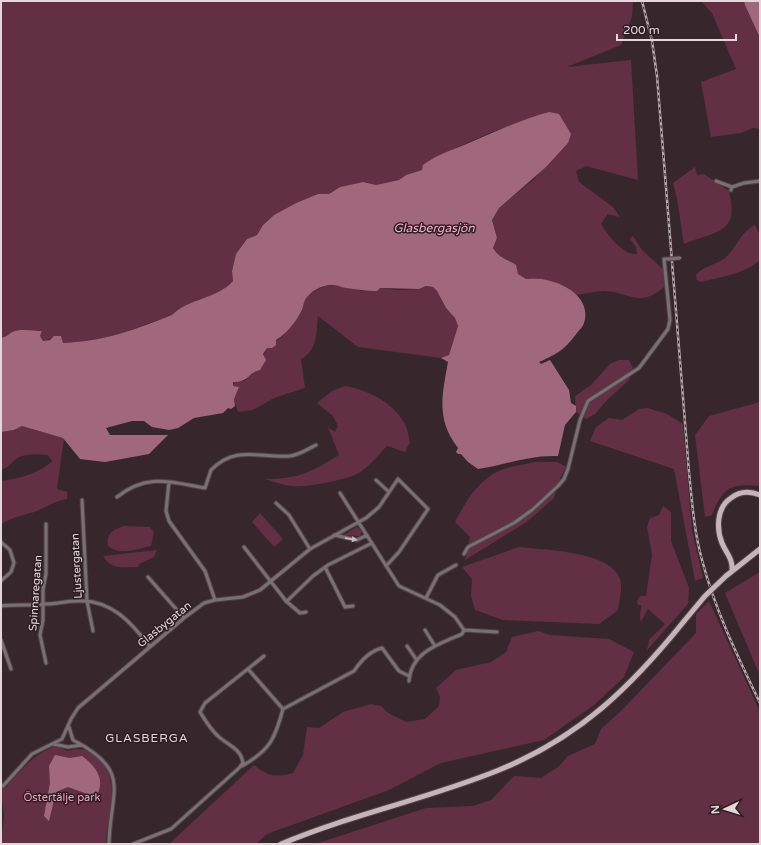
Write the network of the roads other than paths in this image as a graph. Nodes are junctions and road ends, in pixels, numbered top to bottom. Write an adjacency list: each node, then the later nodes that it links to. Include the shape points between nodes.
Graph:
1 (716, 181): 2 (street, via 731,188)
2 (760, 181)
3 (684, 257): 22 (street, bridge, via 664,259 670,320 668,329 639,368 588,401 580,420 564,479 554,492 532,510 468,547)
4 (316, 445): 6 (street, via 292,456 252,453 232,458 211,470 205,488)
5 (376, 480): 7 (street)
6 (169, 482): 10 (street, via 139,483 127,488); 33 (street, via 166,511 169,521 205,570)
7 (389, 492): 13 (street, Glasbygatan, via 375,511); 26 (street, Glasbygatan, via 398,478 428,509 402,548)
8 (340, 493): 13 (street)
9 (760, 495): 23 (main road, via 751,492 736,494 722,507 718,531)
10 (117, 497)
11 (82, 500): 34 (street, Ljustergatan)
12 (276, 503): 20 (street, via 289,515)
13 (360, 522): 15 (street); 16 (street, Glasbygatan)
14 (46, 524): 36 (street, Spinnaregatan)
15 (367, 535): 16 (street, one-way to 15, via 357,540); 18 (street)
16 (334, 536): 20 (street, Glasbygatan)
17 (1, 542): 30 (street, via 10,550 14,562 11,572)
18 (372, 543): 26 (street); 27 (street)
19 (244, 547): 31 (street)
20 (310, 549): 31 (street, Glasbygatan)
21 (760, 550): 24 (main road)
22 (464, 554)
23 (731, 557): 24 (main road); 28 (main road)
24 (744, 561): 28 (main road)
25 (456, 565): 32 (street, via 438,575)
26 (386, 566): 32 (street, via 401,588)
27 (325, 567): 35 (street); 38 (street, via 345,607)
28 (732, 571): 68 (main road, bridge, via 705,596 652,660 616,697 579,726 540,750 505,768 347,819)
29 (148, 577): 40 (street)
30 (1, 581)
31 (272, 583): 33 (street, Glasbygatan, via 243,597); 35 (street)
32 (426, 598): 42 (street, via 455,617)
33 (215, 600): 40 (street, Glasbygatan, via 204,603)
34 (87, 601): 36 (street); 43 (street, Ljustergatan); 48 (street, via 104,604 118,611)
35 (287, 601): 39 (street, via 299,612)
36 (44, 605): 37 (street); 51 (street, Spinnaregatan, via 40,635)
37 (1, 606)
38 (353, 606)
39 (306, 612)
40 (184, 618): 48 (street, Glasbygatan)
41 (425, 630): 47 (street)
42 (464, 630): 44 (street); 47 (street, via 462,634)
43 (93, 631)
44 (497, 632)
45 (1, 640): 52 (street)
46 (407, 646): 50 (street)
47 (435, 646): 50 (street)
48 (150, 647): 57 (street, Glasbygatan, via 78,708)
49 (264, 656): 53 (street)
50 (416, 659): 54 (street)
51 (46, 663)
52 (11, 669)
53 (248, 669): 56 (street); 64 (street, via 205,703 200,712 217,736 242,756)
54 (409, 676): 55 (street); 56 (street, via 399,671 382,648 377,649 359,662 354,671)
55 (409, 681)
56 (283, 709): 64 (street, via 274,738 262,752)
57 (69, 725): 58 (street, Glasbygatan); 59 (street)
58 (64, 738): 59 (street); 60 (street); 61 (street)
59 (72, 739): 62 (street); 63 (street)
60 (53, 744): 61 (street); 65 (street, via 32,754 3,786)
61 (63, 745): 63 (street)
62 (82, 745): 63 (street); 66 (street, via 103,759 114,782 115,799)
63 (71, 746)
64 (241, 766): 67 (street, via 171,829)
65 (1, 785)
66 (109, 844)
67 (133, 844)
68 (281, 844)

